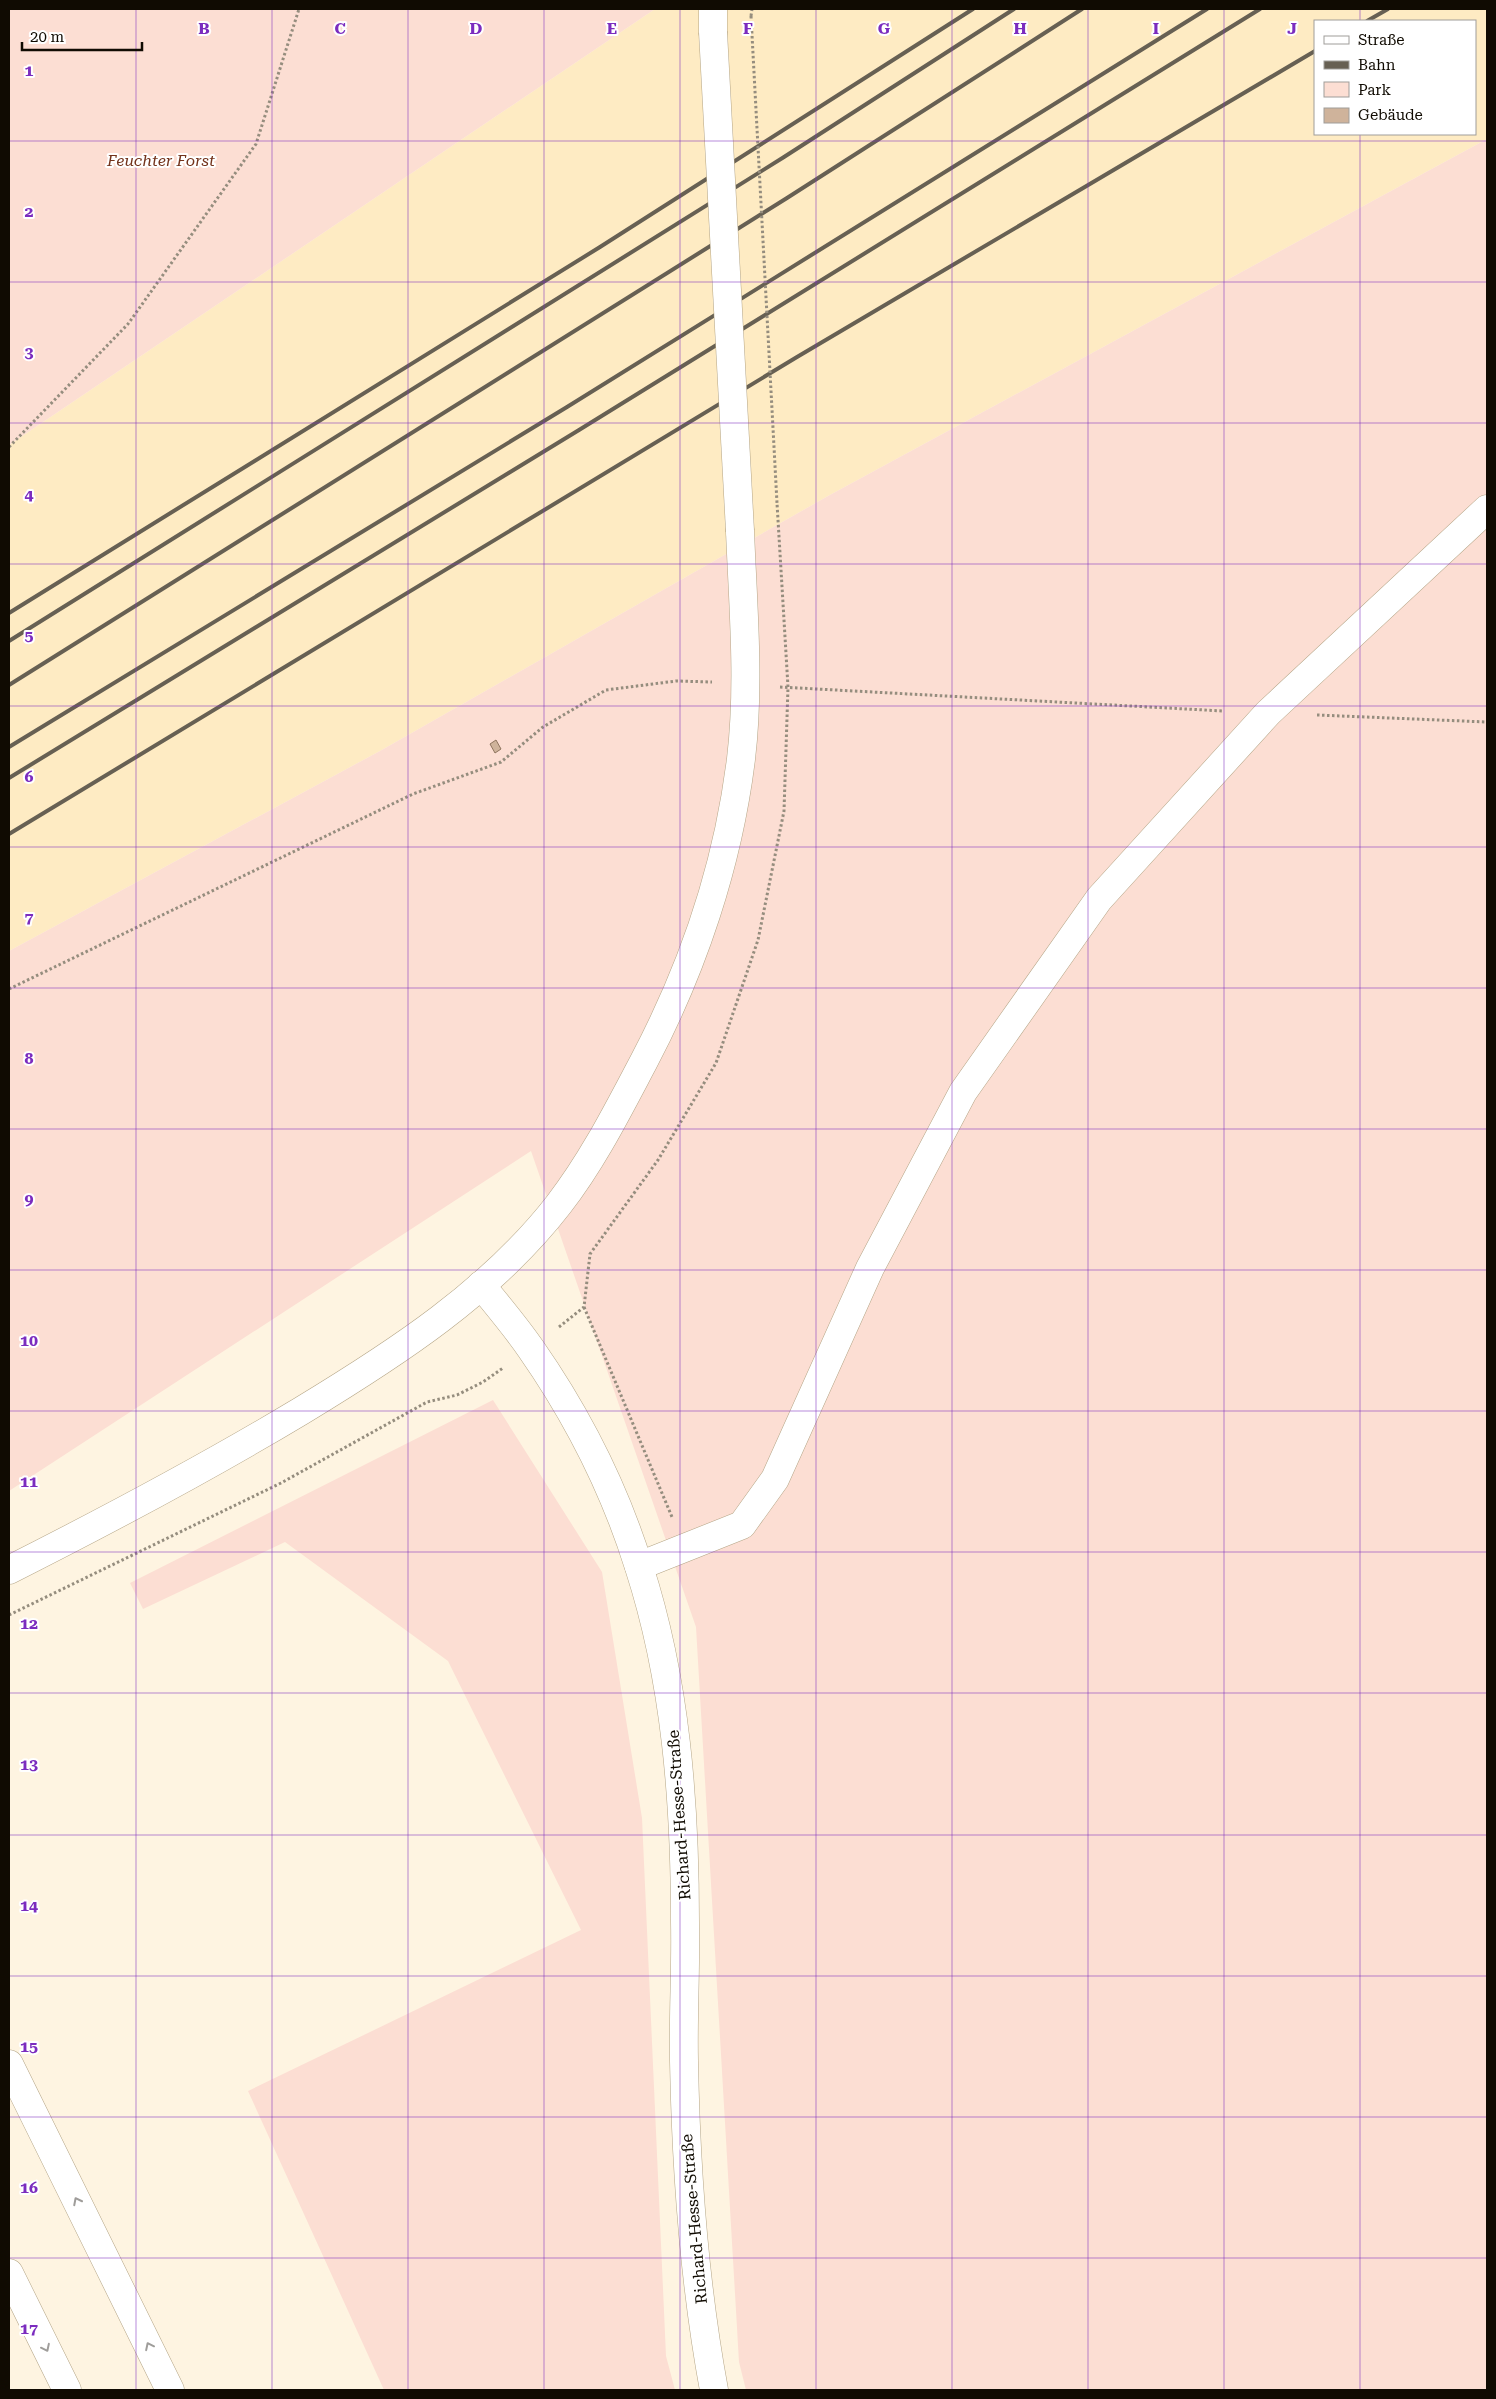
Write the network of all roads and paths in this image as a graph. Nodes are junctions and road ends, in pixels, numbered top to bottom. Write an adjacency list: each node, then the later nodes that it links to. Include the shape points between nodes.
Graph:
1 (299, 9): 4 (path, via 256,144 128,324)
2 (752, 9): 7 (path, bridge)
3 (713, 20): 6 (main road, bridge)
4 (9, 448)
5 (1487, 510): 8 (main road)
6 (745, 683): 7 (path); 10 (path, via 676,681 606,690 543,727 501,762 413,794); 11 (main road, via 741,758 730,826 713,891 675,996 611,1124 583,1170 531,1236)
7 (788, 687): 8 (path)
8 (1268, 714): 9 (path); 13 (main road, via 1099,899 963,1092 870,1268 775,1479 742,1525)
9 (1487, 722)
10 (9, 989)
11 (481, 1285): 14 (main road, Richard-Hesse-Straße, via 531,1348 576,1423 617,1508); 15 (main road, via 425,1331 315,1403 206,1467)
12 (584, 1307): 13 (path)
13 (685, 1548): 14 (main road)
14 (639, 1566): 20 (main road, Richard-Hesse-Straße, via 659,1645 676,1749 685,1894 687,2164 695,2254)
15 (9, 1570)
16 (9, 2064): 19 (main road, one-way to 16)
17 (9, 2273): 18 (main road, one-way to 18)
18 (67, 2390)
19 (170, 2390)
20 (714, 2390)

